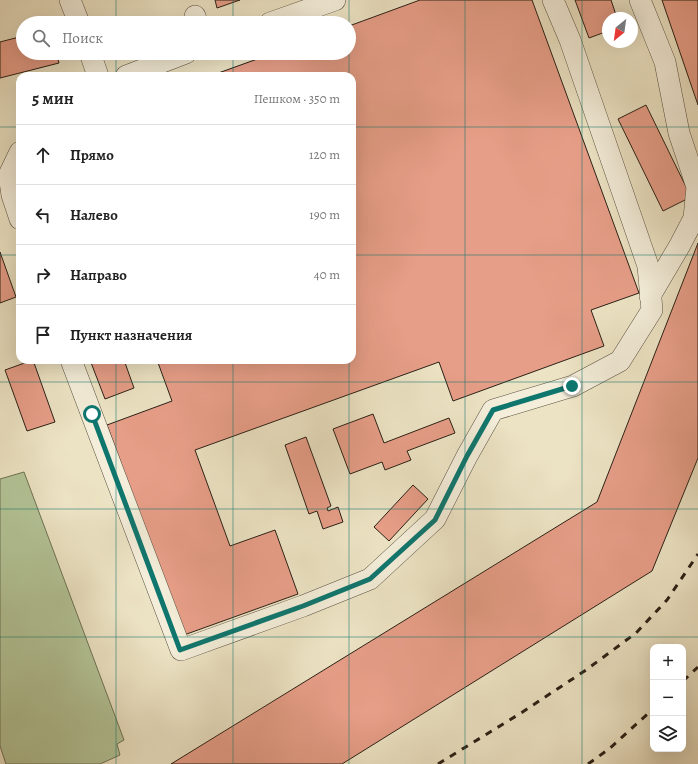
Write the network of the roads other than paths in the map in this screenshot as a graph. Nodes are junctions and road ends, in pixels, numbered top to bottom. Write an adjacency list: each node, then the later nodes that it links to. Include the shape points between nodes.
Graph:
1 (70, 0): 5 (lane)
2 (335, 0): 6 (lane)
3 (553, 0): 13 (lane, via 570,40 648,266)
4 (640, 0): 13 (lane, via 665,62 679,133 697,187 694,218)
5 (76, 16)
6 (290, 16)
7 (92, 60): 9 (lane)
8 (168, 60): 10 (lane)
9 (97, 72)
10 (136, 72)
11 (16, 160): 12 (lane, via 8,175)
12 (16, 207)
13 (650, 296): 14 (lane, via 652,310 620,361 572,386 493,410 435,520 370,579 180,650)
14 (73, 364)

